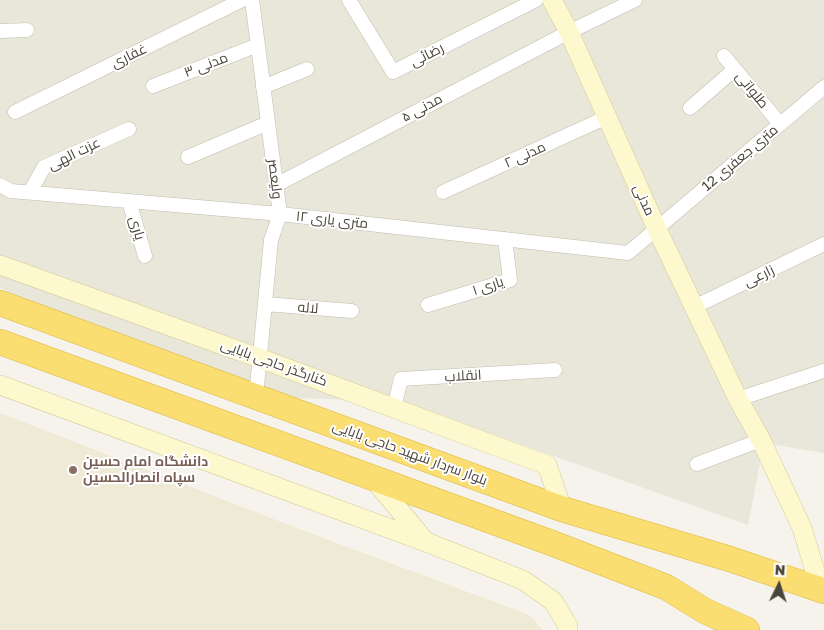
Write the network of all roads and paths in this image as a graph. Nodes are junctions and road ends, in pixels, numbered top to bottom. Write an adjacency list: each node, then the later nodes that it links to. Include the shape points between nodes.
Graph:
1 (242, 0): 18 (street, غفاری)
2 (252, 0): 10 (street, ولیعصر)
3 (349, 0): 4 (street, رضائی, via 393,72)
4 (536, 0)
5 (552, 0): 9 (main road, مدنی)
6 (634, 0): 9 (street, مدنی ۵)
7 (27, 30): 8 (street)
8 (0, 32)
9 (568, 32): 19 (main road, مدنی); 25 (street, مدنی ۵)
10 (258, 45): 14 (street, مدنی ۳); 15 (street, ولیعصر)
11 (724, 56): 12 (street, طلواتی)
12 (735, 68): 17 (street); 21 (street, طلواتی)
13 (307, 69): 15 (street)
14 (153, 86)
15 (263, 87): 20 (street, ولیعصر)
16 (824, 87): 21 (street, 12 متری جعفری)
17 (690, 108)
18 (16, 112)
19 (607, 118): 27 (street, مدنی ۲); 30 (main road, مدنی)
20 (268, 123): 23 (street); 25 (street, ولیعصر)
21 (780, 124): 30 (street, 12 متری جعفری)
22 (129, 129): 26 (street, عزت الهی, via 44,167)
23 (188, 157)
24 (0, 185): 26 (street, ۱۲ متری یاری, via 11,191)
25 (276, 185): 29 (street, ولیعصر)
26 (30, 192): 28 (street, ۱۲ متری یاری)
27 (443, 192)
28 (129, 201): 29 (street, ۱۲ متری یاری); 33 (street, یاری)
29 (280, 214): 31 (street, ۱۲ متری یاری); 36 (street, ولیعصر, via 270,240)
30 (657, 229): 31 (street, ۱۲ متری یاری, via 628,252); 38 (main road, مدنی)
31 (504, 239): 37 (street, یاری ۱, via 510,280)
32 (824, 244): 38 (street, زارعی)
33 (145, 256)
34 (0, 265): 41 (main road, کنارگذر حاجی بابایی)
35 (0, 303): 45 (highway, بلوار سردار شهید حاجی بابایی)
36 (265, 304): 39 (street, لاله); 41 (street, ولیعصر)
37 (428, 305)
38 (694, 307): 46 (main road, مدنی)
39 (352, 311)
40 (0, 342): 50 (highway)
41 (260, 358): 45 (street, ولیعصر); 47 (main road, کنارگذر حاجی بابایی)
42 (555, 370): 47 (street, انقلاب, via 401,379)
43 (824, 371): 46 (street)
44 (0, 385): 54 (main road)
45 (256, 397): 48 (highway, بلوار سردار شهید حاجی بابایی)
46 (738, 399): 49 (main road, مدنی)
47 (394, 407): 53 (main road, کنارگذر حاجی بابایی, via 547,465)
48 (332, 425): 50 (highway); 53 (highway, بلوار سردار شهید حاجی بابایی)
49 (761, 440): 51 (street); 55 (main road, مدنی, via 802,528)
50 (319, 457): 52 (highway)
51 (697, 464)
52 (371, 476): 54 (main road); 57 (highway, via 666,588 705,612)
53 (562, 509): 55 (highway, بلوار سردار شهید حاجی بابایی, via 730,559)
54 (426, 542): 56 (main road, via 523,580 552,600)
55 (823, 591)
56 (568, 630)
57 (747, 630)

